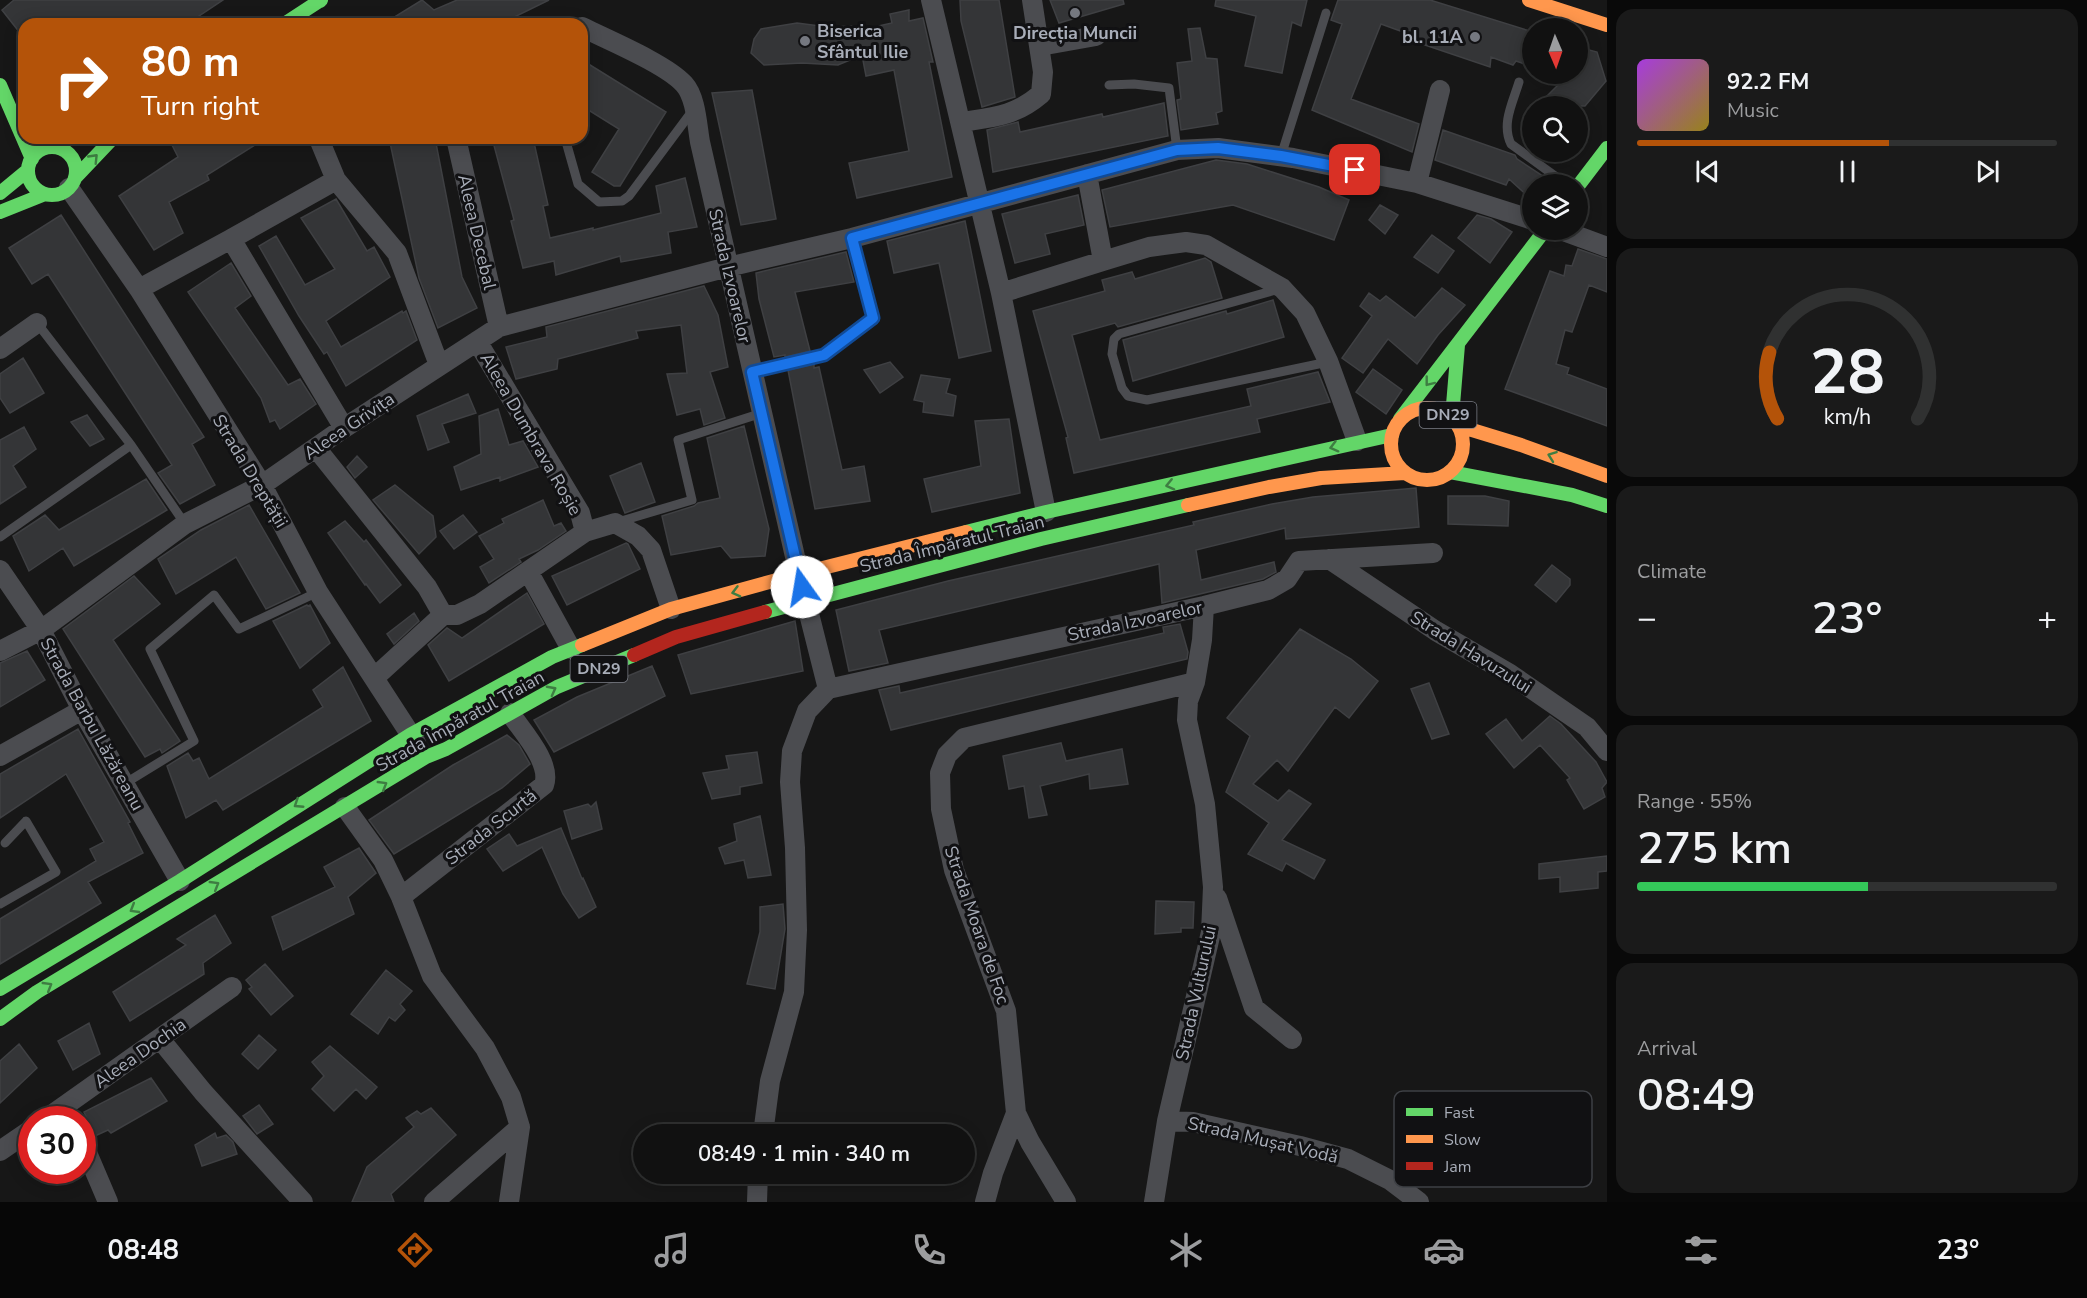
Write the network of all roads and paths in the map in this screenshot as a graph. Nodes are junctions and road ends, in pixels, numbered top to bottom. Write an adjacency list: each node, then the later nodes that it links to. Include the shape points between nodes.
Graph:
1 (323, 0): 6 (main road)
2 (931, 0): 18 (street)
3 (1032, 0): 10 (street)
4 (1529, 0): 7 (main road)
5 (1326, 13): 29 (lane)
6 (294, 18)
7 (1607, 26)
8 (588, 31): 17 (street, Strada Izvoarelor, via 664,69 685,85)
9 (1096, 36): 10 (street)
10 (1040, 46): 18 (street, via 1041,94 1010,114)
11 (0, 79): 16 (main road)
12 (1519, 82): 32 (lane, via 1506,124 1507,136 1511,144)
13 (1109, 85): 28 (lane, via 1169,88)
14 (0, 86): 19 (main road)
15 (1440, 90): 36 (street)
16 (18, 104)
17 (695, 108): 24 (lane, via 622,201 599,202 578,184); 48 (street, Strada Izvoarelor)
18 (962, 122): 39 (street)
19 (18, 133)
20 (22, 144): 30 (main road)
21 (108, 144): 35 (main road, one-way to 21)
22 (321, 144): 34 (street)
23 (457, 144): 53 (street, Aleea Decebal)
24 (567, 144)
25 (53, 145): 26 (main road); 30 (main road, via 37,153); 35 (main road, via 74,162)
26 (78, 145)
27 (1607, 148): 33 (main road)
28 (1177, 150): 29 (street, Aleea Grivița, via 1218,148); 31 (street, Aleea Grivița)
29 (1281, 156): 36 (street, Aleea Grivița)
30 (30, 164): 37 (main road); 38 (main road, via 33,185)
31 (1087, 174): 39 (street, Aleea Grivița); 47 (street)
32 (1552, 174)
33 (1587, 174)
34 (336, 180): 43 (street); 58 (street, via 397,253)
35 (73, 183): 38 (main road, via 62,193); 50 (street, Strada Dreptății)
36 (1417, 183): 41 (street, Aleea Grivița)
37 (0, 193)
38 (45, 194): 40 (main road)
39 (981, 203): 42 (street, Aleea Grivița); 51 (street)
40 (0, 212)
41 (1522, 216)
42 (852, 238): 48 (street, Aleea Grivița); 59 (lane, via 873,318 824,355)
43 (231, 239): 50 (street); 63 (street)
44 (1537, 240): 55 (main road)
45 (1588, 240): 46 (street)
46 (1607, 247)
47 (1103, 261): 49 (street, via 1149,247 1186,242 1206,245); 51 (street)
48 (728, 267): 53 (street, Aleea Grivița); 59 (street, Strada Izvoarelor)
49 (1282, 288): 57 (street, via 1305,313); 57 (lane, via 1119,334 1114,339 1112,354 1122,388 1128,396 1146,400)
50 (139, 289): 71 (street, Strada Dreptății)
51 (1002, 293): 73 (street)
52 (37, 323): 56 (street); 66 (lane)
53 (499, 327): 54 (street, Aleea Grivița)
54 (477, 341): 58 (street, Aleea Grivița); 76 (street, Aleea Dumbrava Roșie, via 580,513)
55 (1458, 345): 61 (main road, one-way to 61); 62 (main road)
56 (0, 349)
57 (1328, 362): 65 (street)
58 (439, 365): 63 (street, Aleea Grivița)
59 (752, 372): 60 (street, Strada Izvoarelor)
60 (762, 413): 74 (lane, via 678,440 692,500); 82 (street, Strada Izvoarelor)
61 (1400, 419): 62 (main road, DN29, via 1422,408 1441,411); 64 (main road, DN29)
62 (1455, 422): 68 (main road, DN29, via 1463,439 1462,451); 70 (main road, DN29, one-way to 62)
63 (344, 428): 67 (street, Aleea Grivița)
64 (1392, 435): 65 (main road, Strada Împăratul Traian / DN29); 69 (main road, via 1391,453)
65 (1357, 441): 73 (main road, Strada Împăratul Traian / DN29, one-way to 73)
66 (131, 445): 75 (lane); 77 (lane)
67 (316, 448): 71 (street, Aleea Grivița); 87 (street, via 427,587)
68 (1450, 472): 69 (main road, DN29, via 1428,480); 72 (main road, DN29, via 1572,495)
69 (1404, 473): 84 (main road, Strada Împăratul Traian / DN29, via 1321,478 1269,487 1041,539)
70 (1607, 476)
71 (262, 485): 75 (street, Aleea Grivița); 83 (street, Strada Dreptății)
72 (1607, 506)
73 (1046, 512): 82 (main road, Strada Împăratul Traian / DN29)
74 (615, 523): 76 (street, Aleea Dumbrava Roșie); 86 (street, via 638,536 651,550)
75 (185, 524): 88 (street, Aleea Grivița)
76 (585, 532): 81 (street)
77 (0, 537)
78 (1433, 553): 79 (street, Strada Izvoarelor)
79 (1329, 559): 85 (street, Strada Izvoarelor, via 1299,561 1287,579 1268,590); 97 (street, Strada Havuzului, via 1510,674 1587,728)
80 (0, 570): 88 (street, Strada Barbu Lăzăreanu)
81 (528, 571): 87 (street, via 480,604 457,615); 89 (street)
82 (799, 574): 84 (street, Strada Izvoarelor); 86 (main road, Strada Împăratul Traian / DN29, one-way to 86)
83 (318, 592): 91 (street, Strada Dreptății); 100 (lane, via 239,629 214,595 150,648 194,741)
84 (806, 600): 93 (street, Strada Izvoarelor); 95 (main road, Strada Împăratul Traian / DN29, one-way to 84, via 557,687 676,637)
85 (1204, 606): 92 (street, Strada Vulturului); 93 (street, Strada Izvoarelor)
86 (671, 609): 89 (main road, Strada Împăratul Traian / DN29)
87 (443, 615): 91 (street)
88 (41, 630): 90 (street, Aleea Grivița); 94 (street, Strada Barbu Lăzăreanu)
89 (571, 649): 96 (main road, Strada Împăratul Traian / DN29)
90 (0, 651)
91 (374, 678): 96 (street, Strada Dreptății)
92 (1195, 682): 104 (street, Strada Vulturului, via 1187,720 1205,804); 113 (street, Strada Moara de Foc, via 964,738 947,755 940,773 940,809 954,870 1006,1011)
93 (828, 689): 115 (street, via 807,711 792,751 797,930 794,992 770,1081)
94 (82, 710): 98 (street); 100 (street, Strada Barbu Lăzăreanu)
95 (510, 713): 99 (main road, Strada Împăratul Traian / DN29); 105 (street, Strada Scurtă, via 543,762 547,777 544,785)
96 (410, 735): 99 (street, Strada Dreptății); 103 (main road, Strada Împăratul Traian / DN29, one-way to 103)
97 (1607, 751)
98 (0, 756)
99 (426, 757): 101 (main road, Strada Împăratul Traian / DN29, one-way to 99)
100 (124, 784): 103 (street, Strada Barbu Lăzăreanu)
101 (345, 807): 105 (street, via 383,860); 109 (main road, Strada Împăratul Traian / DN29, one-way to 101, via 37,992)
102 (5, 843): 106 (lane, via 26,821 56,872)
103 (180, 881): 108 (main road, Strada Împăratul Traian / DN29, one-way to 108)
104 (1213, 887): 111 (street, via 1254,1008); 114 (street, Strada Vulturului, via 1211,932)
105 (401, 897): 116 (street, via 432,976 485,1048 511,1097)
106 (0, 904)
107 (232, 987): 110 (street, Aleea Dochia)
108 (0, 990)
109 (0, 1019)
110 (159, 1039): 112 (street, Aleea Dochia); 124 (street)
111 (1292, 1039)
112 (77, 1106)
113 (1016, 1113): 128 (street); 129 (street, Strada Moara de Foc)
114 (1167, 1121): 120 (street, Strada Mușat Vodă, via 1204,1125 1348,1159); 130 (street, Strada Vulturului)
115 (764, 1124)
116 (520, 1127): 125 (street); 126 (street)
117 (18, 1138): 118 (street)
118 (0, 1150)
119 (96, 1174): 123 (street)
120 (1394, 1183)
121 (758, 1184): 127 (street)
122 (1399, 1187): 131 (street, Strada Mușat Vodă)
123 (108, 1202)
124 (303, 1202)
125 (434, 1202)
126 (509, 1202)
127 (757, 1202)
128 (985, 1202)
129 (1066, 1202)
130 (1154, 1202)
131 (1419, 1202)

